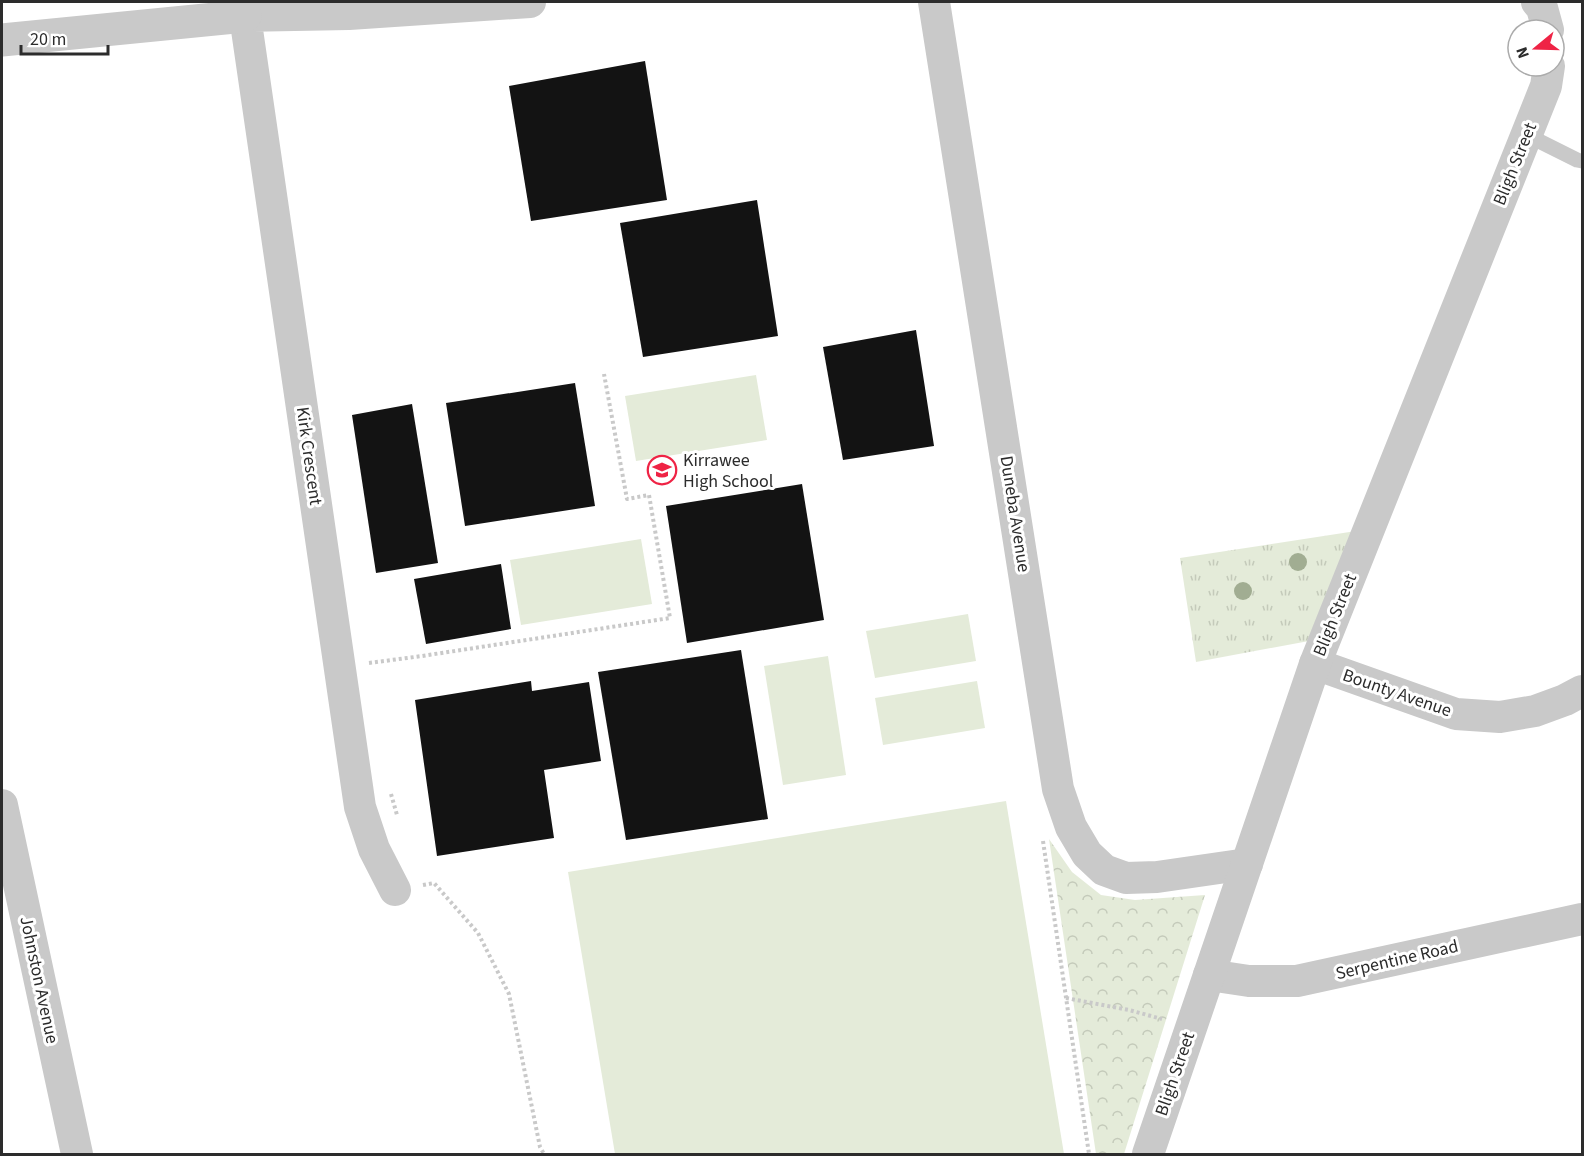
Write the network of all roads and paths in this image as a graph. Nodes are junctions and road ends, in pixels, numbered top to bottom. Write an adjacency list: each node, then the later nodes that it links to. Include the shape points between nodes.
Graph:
1 (530, 2): 4 (street, via 359,13)
2 (934, 2): 16 (street, Duneba Avenue, via 1058,789 1071,827 1087,854 1104,870 1126,878)
3 (1537, 2): 5 (street)
4 (244, 9): 6 (street); 17 (street, Kirk Crescent, via 360,807 374,849)
5 (1545, 18)
6 (2, 40)
7 (1547, 78): 8 (street, Bligh Street)
8 (1527, 135): 9 (lane); 12 (street, Bligh Street)
9 (1582, 161)
10 (604, 374): 11 (path, via 627,499 649,495 670,618)
11 (365, 663)
12 (1315, 664): 13 (street, Bounty Avenue, via 1456,714 1500,717 1535,711); 16 (street, Bligh Street)
13 (1582, 691)
14 (2, 805): 22 (street, Johnston Avenue)
15 (1041, 832): 20 (path)
16 (1247, 864): 19 (street, Bligh Street)
17 (395, 890): 23 (path, via 434,883 478,933 509,994)
18 (1582, 919): 19 (street, Serpentine Road, via 1297,981 1249,981)
19 (1209, 975): 21 (street, Bligh Street)
20 (1066, 998): 21 (path, via 1129,1010); 24 (path)
21 (1191, 1028): 25 (street, Bligh Street)
22 (77, 1155)
23 (544, 1155)
24 (1089, 1155)
25 (1148, 1155)

